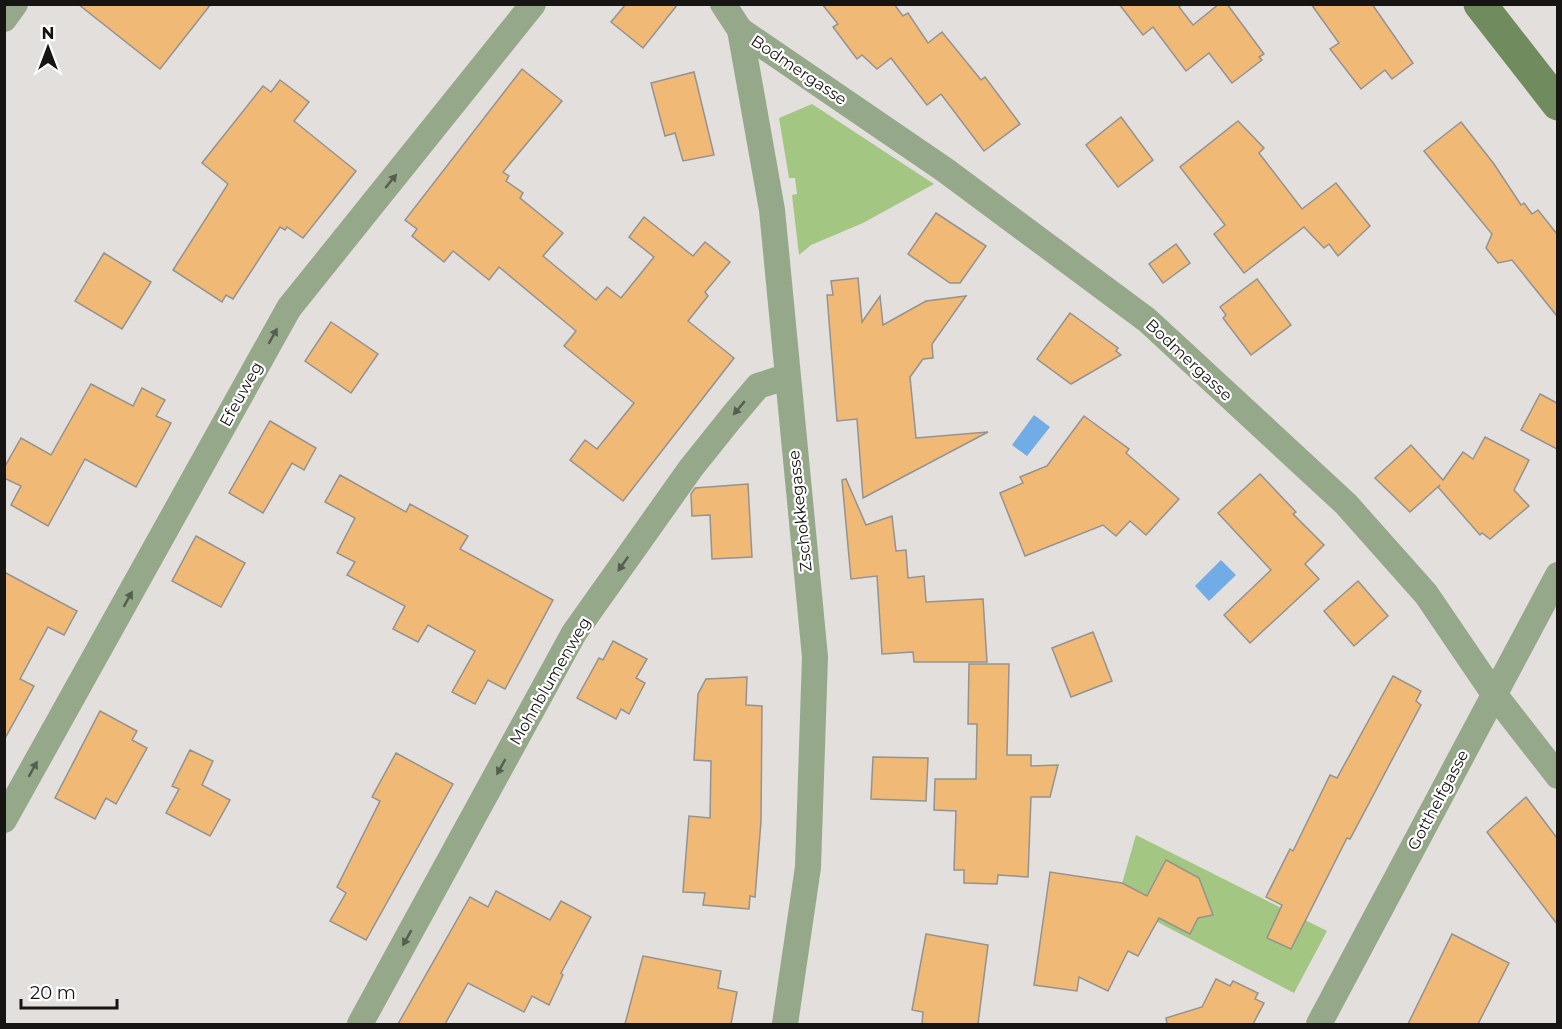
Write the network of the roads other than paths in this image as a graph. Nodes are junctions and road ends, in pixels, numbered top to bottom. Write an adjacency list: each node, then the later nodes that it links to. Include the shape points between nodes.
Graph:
1 (15, 4): 5 (street)
2 (533, 4): 12 (street, Efeuweg, one-way to 2, via 289,308)
3 (723, 4): 6 (street, Zschokkegasse)
4 (1480, 4): 7 (main road)
5 (4, 19)
6 (740, 30): 8 (street, Zschokkegasse, via 772,210); 10 (street, Bodmergasse, via 945,170 1147,320 1346,504 1426,594)
7 (1557, 104)
8 (786, 377): 13 (street, Mohnblumenweg, one-way to 13, via 758,386 731,418 574,633); 14 (street, Zschokkegasse, via 815,657 808,867)
9 (1557, 574): 10 (street, Gotthelfgasse)
10 (1494, 694): 11 (street, Bodmergasse); 15 (street, Gotthelfgasse)
11 (1557, 776)
12 (4, 820)
13 (360, 1024)
14 (785, 1024)
15 (1319, 1024)

